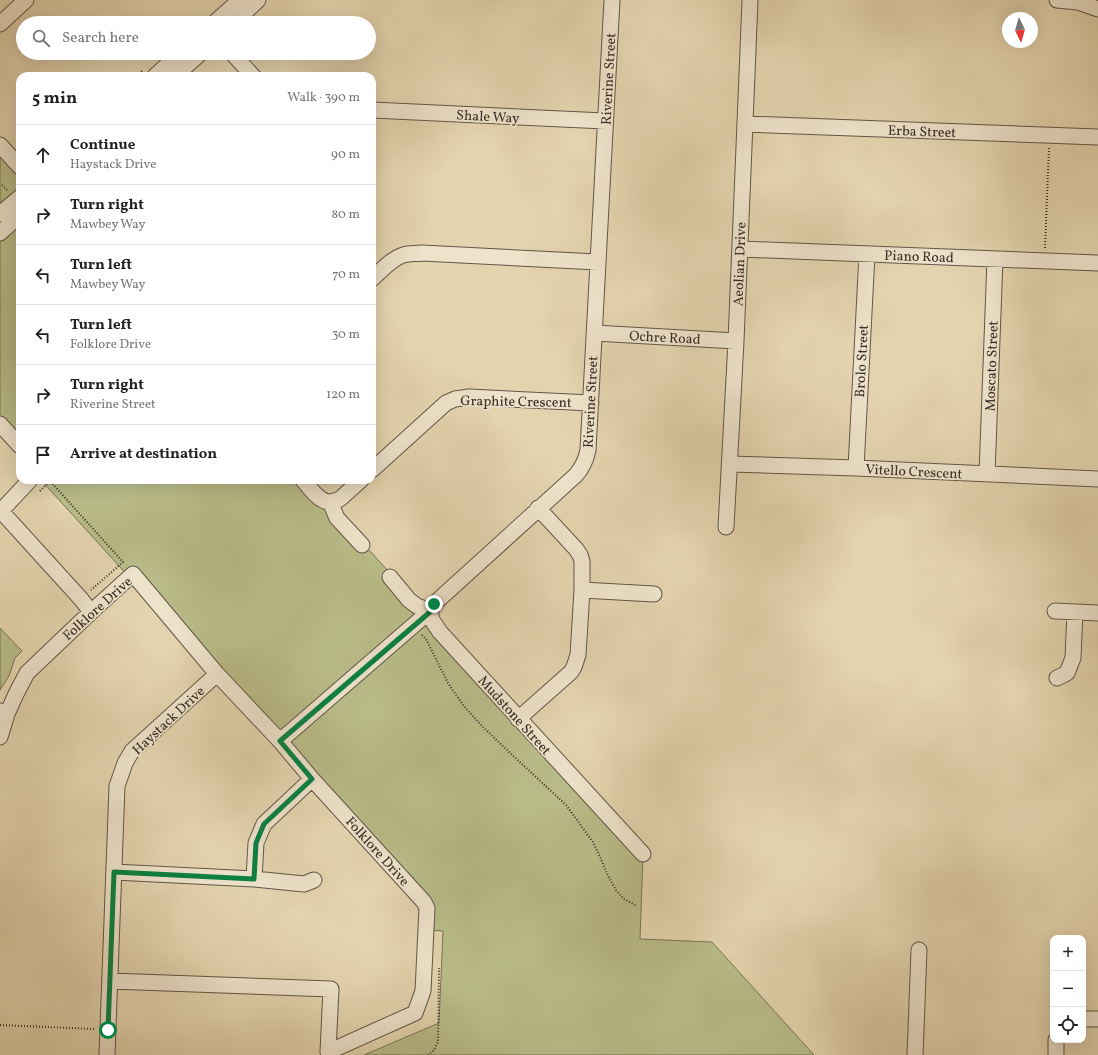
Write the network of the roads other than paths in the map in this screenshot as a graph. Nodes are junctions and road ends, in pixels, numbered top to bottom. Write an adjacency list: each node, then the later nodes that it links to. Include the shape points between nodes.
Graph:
1 (26, 0): 10 (street)
2 (240, 0): 8 (street)
3 (258, 0): 9 (street)
4 (612, 0): 18 (street, Riverine Street)
5 (750, 0): 19 (street, Aeolian Drive)
6 (1057, 0): 7 (street, via 1078,2)
7 (1098, 9)
8 (222, 16)
9 (241, 16)
10 (0, 24)
11 (172, 60): 14 (street)
12 (193, 60): 15 (street)
13 (238, 60): 16 (street)
14 (159, 72)
15 (180, 72)
16 (249, 72)
17 (376, 110): 18 (street, Shale Way)
18 (605, 121): 30 (street, Riverine Street)
19 (745, 124): 20 (street, Erba Street); 27 (street, Aeolian Drive)
20 (1098, 137)
21 (0, 145): 22 (street)
22 (16, 163)
23 (16, 200): 24 (street)
24 (0, 214)
25 (16, 219): 26 (street)
26 (0, 234)
27 (740, 249): 28 (street, Piano Road); 34 (street, Aeolian Drive)
28 (867, 254): 29 (street, Piano Road); 40 (street, Brolo Street)
29 (995, 259): 31 (street, Piano Road); 41 (street, Moscato Street)
30 (598, 262): 32 (street, via 422,253 402,256); 33 (street, Riverine Street)
31 (1098, 263)
32 (376, 276)
33 (594, 333): 34 (street, Ochre Road); 35 (street, Riverine Street)
34 (736, 341): 38 (street, Aeolian Drive)
35 (590, 403): 39 (street, Graphite Crescent, via 469,397 455,399 442,406); 47 (street, Riverine Street, via 586,459 576,475)
36 (0, 424): 37 (street)
37 (16, 442)
38 (730, 464): 40 (street, Vitello Crescent); 49 (street, Aeolian Drive)
39 (376, 466)
40 (856, 468): 41 (street, Vitello Crescent)
41 (987, 474): 42 (street, Vitello Crescent)
42 (1098, 479)
43 (307, 484): 46 (street, via 319,498)
44 (356, 484): 46 (street, via 339,499)
45 (35, 485): 48 (street)
46 (330, 502): 50 (street, via 337,518)
47 (538, 508): 52 (street, via 580,555 583,571); 56 (street, Riverine Street, via 435,603)
48 (1, 512): 55 (street)
49 (726, 527)
50 (362, 545)
51 (390, 577): 56 (street, via 410,600)
52 (582, 590): 53 (street); 62 (street, via 578,655 574,667)
53 (654, 594)
54 (1056, 611): 57 (street)
55 (91, 612): 59 (street, Folklore Drive, via 133,574); 61 (street, Folklore Drive, via 27,673)
56 (430, 612): 62 (street, Mudstone Street, via 434,625); 64 (street, Riverine Street)
57 (1075, 612): 58 (street); 60 (street, via 1073,658 1067,673)
58 (1098, 613)
59 (217, 674): 64 (street, Folklore Drive); 67 (street, Haystack Drive, via 132,751 125,763 117,786)
60 (1057, 678)
61 (3, 713): 63 (street, Folklore Drive)
62 (518, 719): 66 (street, Mudstone Street)
63 (0, 737)
64 (280, 741): 65 (street, Folklore Drive)
65 (312, 779): 68 (street, via 264,824 256,843); 75 (street, Folklore Drive, via 427,908 423,991 415,1013)
66 (643, 854)
67 (114, 872): 68 (street); 71 (street, Haystack Drive)
68 (254, 879): 69 (street, via 304,884)
69 (314, 880)
70 (919, 950): 77 (street)
71 (110, 980): 75 (street, Folklore Drive, via 331,989); 76 (street, Haystack Drive)
72 (1086, 1019): 73 (street)
73 (1098, 1019)
74 (1056, 1043): 78 (street)
75 (328, 1053)
76 (107, 1055)
77 (915, 1055)
78 (1056, 1055)

